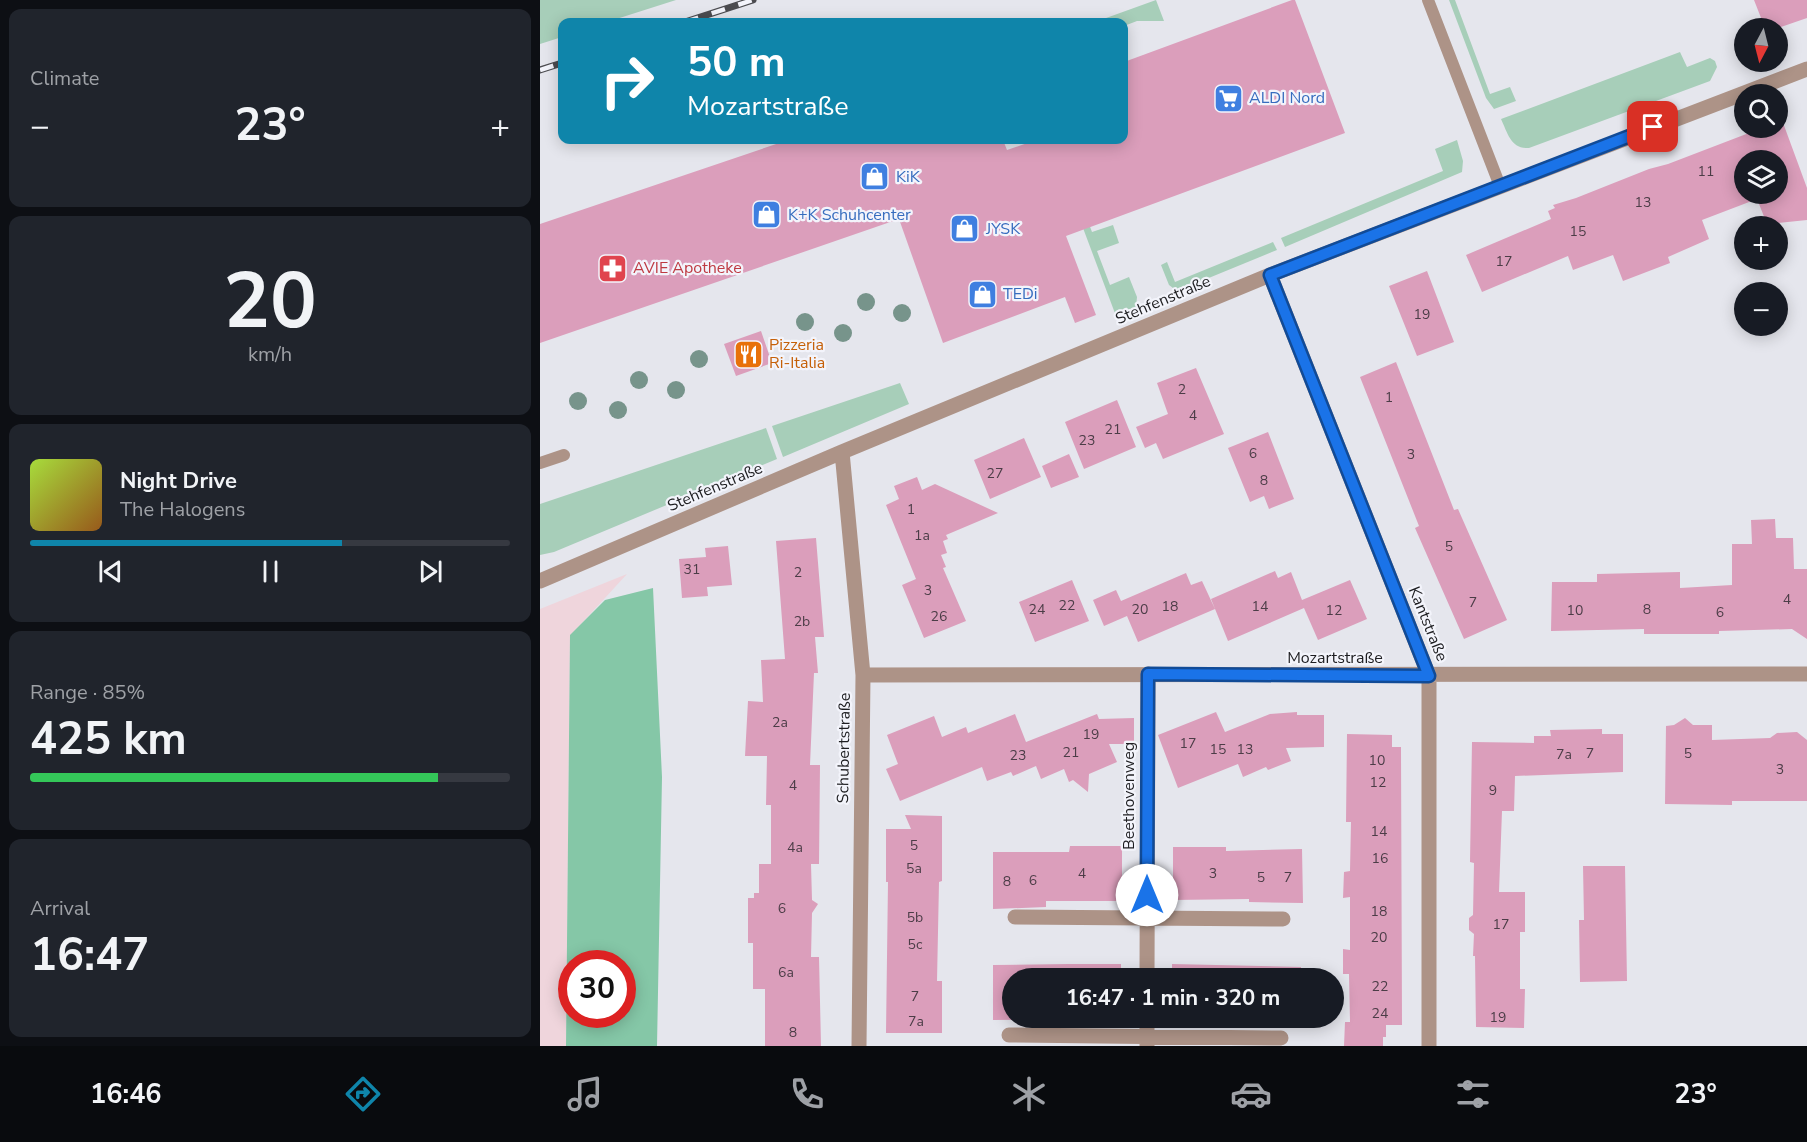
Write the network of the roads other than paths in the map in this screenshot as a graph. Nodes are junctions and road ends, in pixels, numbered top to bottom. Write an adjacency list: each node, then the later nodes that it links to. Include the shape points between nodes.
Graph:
1 (1428, 0): 3 (lane)
2 (1807, 69): 3 (street, Stehfenstraße)
3 (1500, 186): 4 (street, Stehfenstraße)
4 (1270, 275): 5 (street, Stehfenstraße); 12 (street, Kantstraße)
5 (842, 452): 8 (street, Stehfenstraße); 10 (street, Schubertstraße)
6 (564, 455): 7 (lane)
7 (540, 463)
8 (540, 581)
9 (1148, 674): 10 (street, Mozartstraße); 12 (street, Mozartstraße); 14 (street, Beethovenweg)
10 (863, 675): 20 (street, Schubertstraße)
11 (1807, 675): 12 (street, Mozartstraße)
12 (1429, 676): 21 (street, Kantstraße)
13 (1015, 917): 14 (street)
14 (1147, 917): 15 (street); 16 (street, Beethovenweg)
15 (1283, 919)
16 (1147, 968)
17 (1009, 1035): 19 (street)
18 (1281, 1038): 19 (street)
19 (1147, 1041)
20 (860, 1046)
21 (1430, 1046)

